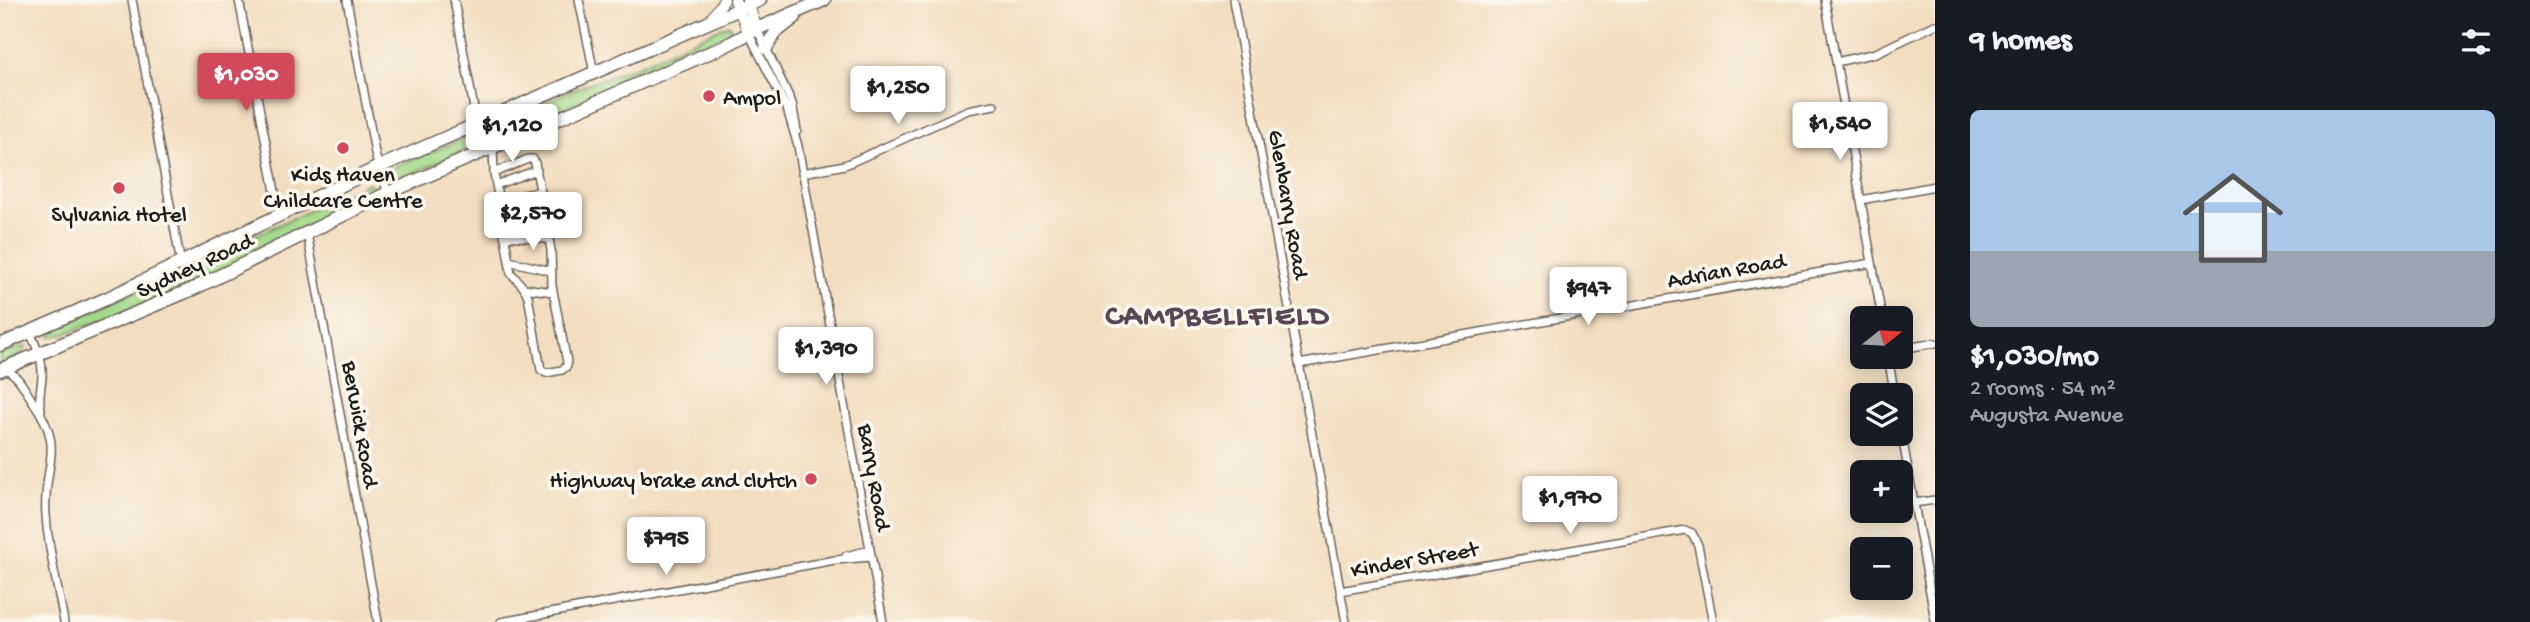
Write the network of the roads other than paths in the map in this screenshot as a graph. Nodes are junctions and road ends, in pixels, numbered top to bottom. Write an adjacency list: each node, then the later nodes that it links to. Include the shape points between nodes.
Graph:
1 (132, 0): 40 (street)
2 (239, 0): 33 (street)
3 (347, 0): 22 (street)
4 (454, 0): 19 (street)
5 (579, 0): 17 (street)
6 (724, 0): 12 (main road)
7 (824, 0): 11 (highway, Sydney Road)
8 (1233, 0): 50 (street, Glenbarry Road)
9 (1825, 0): 16 (street)
10 (746, 3): 12 (highway, Sydney Road); 14 (main road, Barry Road)
11 (809, 6): 14 (highway, Sydney Road); 15 (highway, via 776,32)
12 (708, 23): 17 (highway, Sydney Road)
13 (1935, 26): 16 (street, via 1876,53)
14 (753, 31): 15 (street, Barry Road); 20 (street, Barry Road); 21 (highway, Sydney Road)
15 (766, 48): 20 (street, Barry Road, via 792,103)
16 (1836, 62): 30 (street)
17 (594, 73): 19 (highway, Sydney Road)
18 (995, 105): 25 (street, via 968,110 845,165)
19 (477, 123): 21 (street); 22 (highway, Sydney Road)
20 (798, 146): 25 (street, Barry Road)
21 (490, 148): 24 (street); 29 (highway, Sydney Road)
22 (379, 167): 29 (street); 33 (highway, Sydney Road)
23 (537, 170): 24 (street, via 531,159); 26 (street); 28 (street)
24 (494, 173): 26 (street)
25 (802, 173): 56 (street, Barry Road)
26 (496, 185): 31 (street)
27 (1935, 186): 30 (street)
28 (541, 191): 31 (street); 32 (street)
29 (388, 193): 35 (highway, Sydney Road)
30 (1861, 200): 39 (street)
31 (499, 201): 34 (street)
32 (543, 211): 34 (street); 37 (street)
33 (283, 214): 40 (highway, Sydney Road)
34 (502, 220): 36 (street)
35 (307, 233): 49 (highway, Sydney Road, via 193,289); 60 (street, Berwick Road)
36 (505, 236): 37 (street); 38 (street)
37 (549, 239): 41 (street)
38 (509, 261): 41 (street); 42 (street, via 514,278)
39 (1872, 262): 44 (street); 50 (street, Adrian Road)
40 (181, 264): 45 (highway, Sydney Road)
41 (551, 271): 43 (street)
42 (524, 288): 43 (street); 43 (street, via 545,373 567,364)
43 (553, 292)
44 (1880, 306)
45 (30, 332): 47 (highway, Sydney Road); 49 (street)
46 (1935, 343): 48 (street)
47 (0, 345)
48 (1913, 347)
49 (38, 354): 51 (highway, Sydney Road); 52 (street)
50 (1299, 365): 57 (street, Glenbarry Road)
51 (2, 369): 52 (street, via 22,382)
52 (42, 414): 59 (street, via 52,442 46,512)
53 (1904, 446): 55 (street)
54 (1935, 500): 55 (street)
55 (1914, 503): 58 (street)
56 (871, 553): 61 (street); 62 (street, Barry Road)
57 (1340, 591): 63 (street, Glenbarry Road); 64 (street, Kinder Street, via 1685,530 1698,545)
58 (1935, 620)
59 (64, 622)
60 (378, 622)
61 (501, 622)
62 (883, 622)
63 (1346, 622)
64 (1713, 622)

